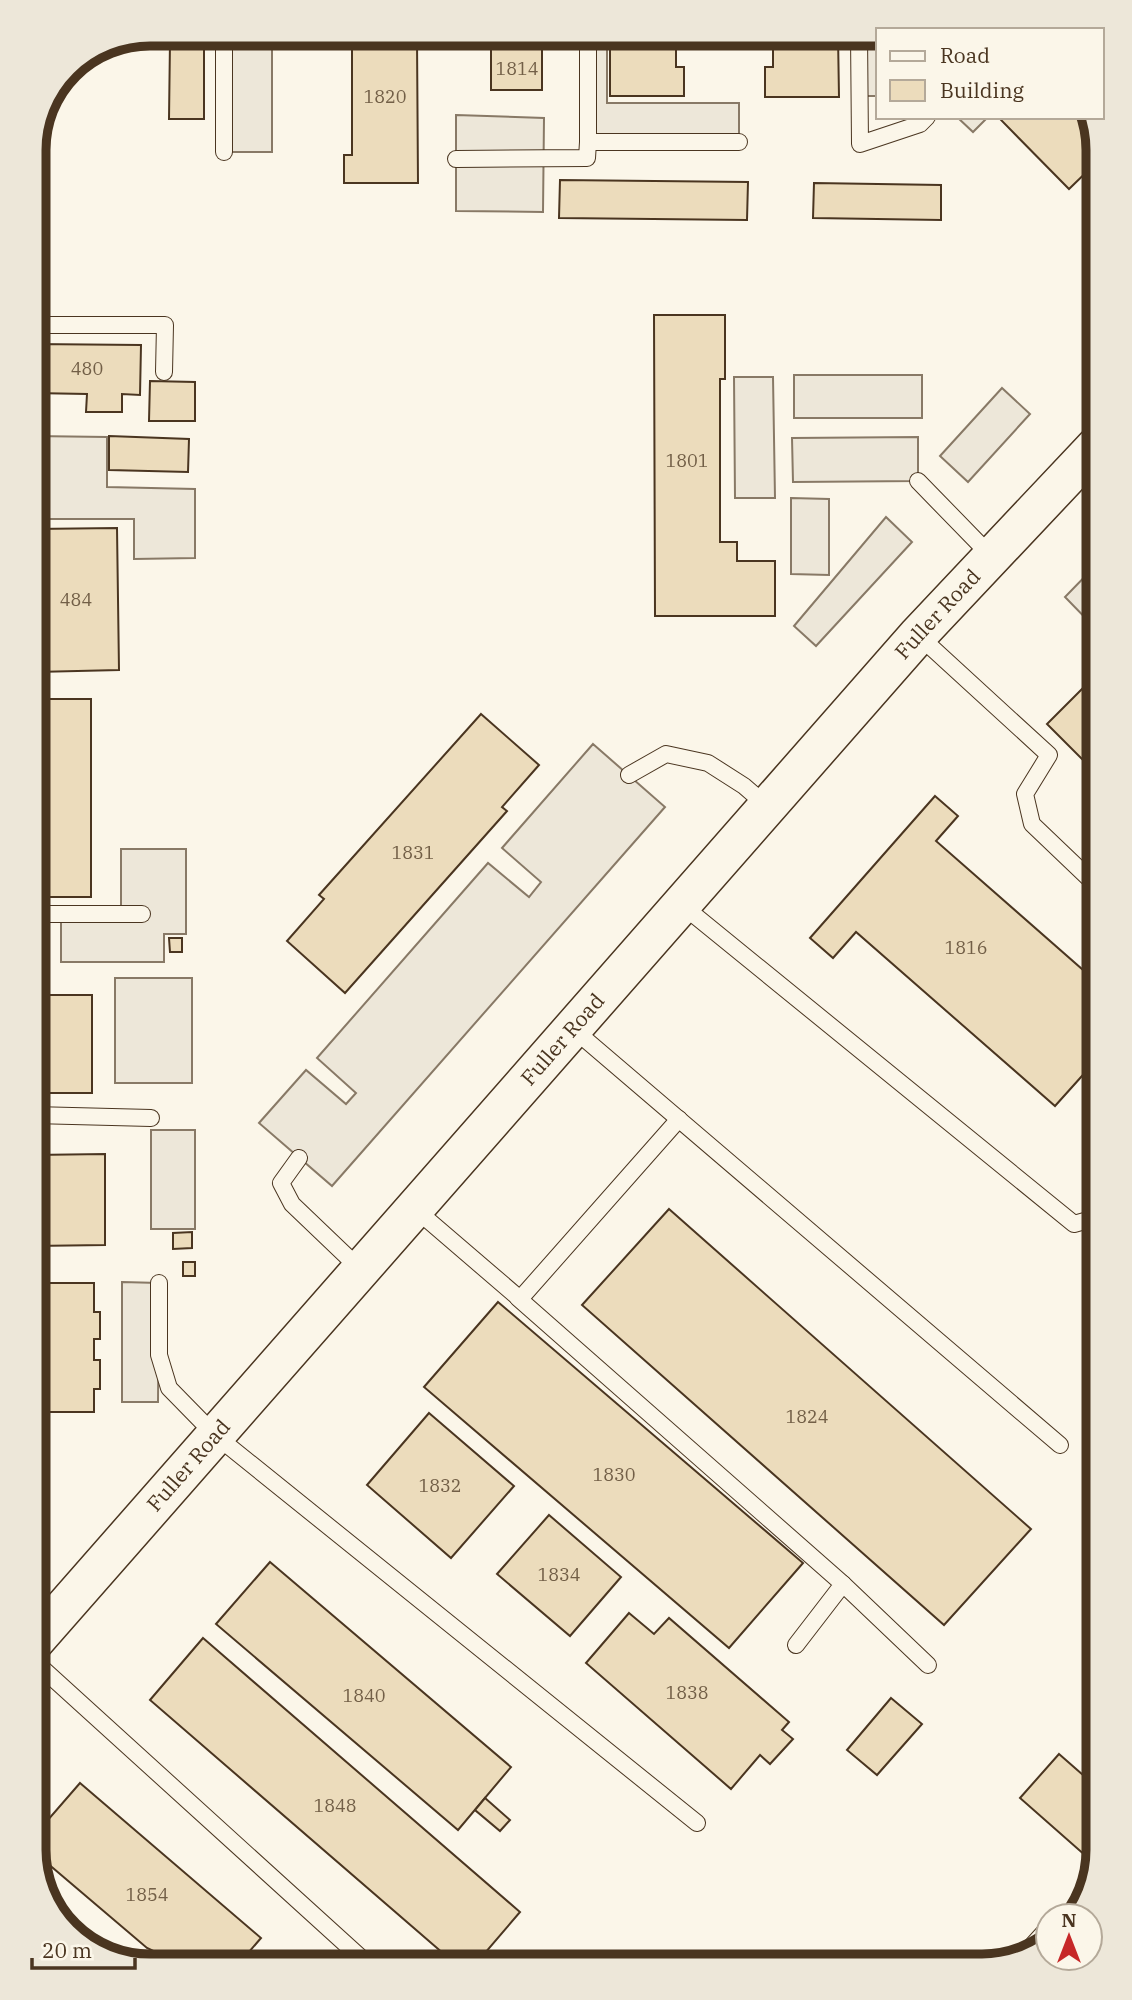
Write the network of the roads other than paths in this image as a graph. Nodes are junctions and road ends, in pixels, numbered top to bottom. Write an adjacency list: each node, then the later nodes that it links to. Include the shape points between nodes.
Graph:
1 (224, 46): 7 (lane)
2 (588, 46): 5 (lane)
3 (859, 46): 4 (lane, via 860,145)
4 (925, 119)
5 (588, 142): 6 (lane); 8 (lane, via 587,158)
6 (739, 142)
7 (224, 152)
8 (456, 159)
9 (46, 325): 10 (lane, via 165,325)
10 (164, 372)
11 (1086, 457): 13 (street, Fuller Road)
12 (918, 481): 13 (lane)
13 (992, 557): 14 (street, Fuller Road)
14 (918, 635): 16 (street, Fuller Road); 17 (lane, via 1049,754 1025,794 1032,824)
15 (629, 775): 16 (lane, via 666,754 708,763)
16 (768, 807): 18 (street, Fuller Road)
17 (1086, 876)
18 (682, 905): 21 (street, Fuller Road); 27 (lane, via 1074,1224)
19 (46, 914): 20 (lane)
20 (142, 914)
21 (572, 1028): 24 (lane); 26 (street, Fuller Road)
22 (45, 1115): 23 (lane)
23 (151, 1118)
24 (680, 1119): 30 (lane); 32 (lane)
25 (299, 1158): 28 (lane, via 281,1183 292,1204)
26 (414, 1208): 28 (street, Fuller Road); 30 (lane)
27 (1086, 1221)
28 (360, 1269): 31 (street, Fuller Road)
29 (159, 1283): 31 (lane, via 159,1355 169,1388)
30 (518, 1298): 33 (lane)
31 (215, 1435): 34 (street, Fuller Road); 38 (lane)
32 (1060, 1445)
33 (843, 1584): 35 (lane); 36 (lane)
34 (45, 1629)
35 (796, 1645)
36 (928, 1665)
37 (45, 1671): 39 (lane)
38 (697, 1823)
39 (357, 1954)

